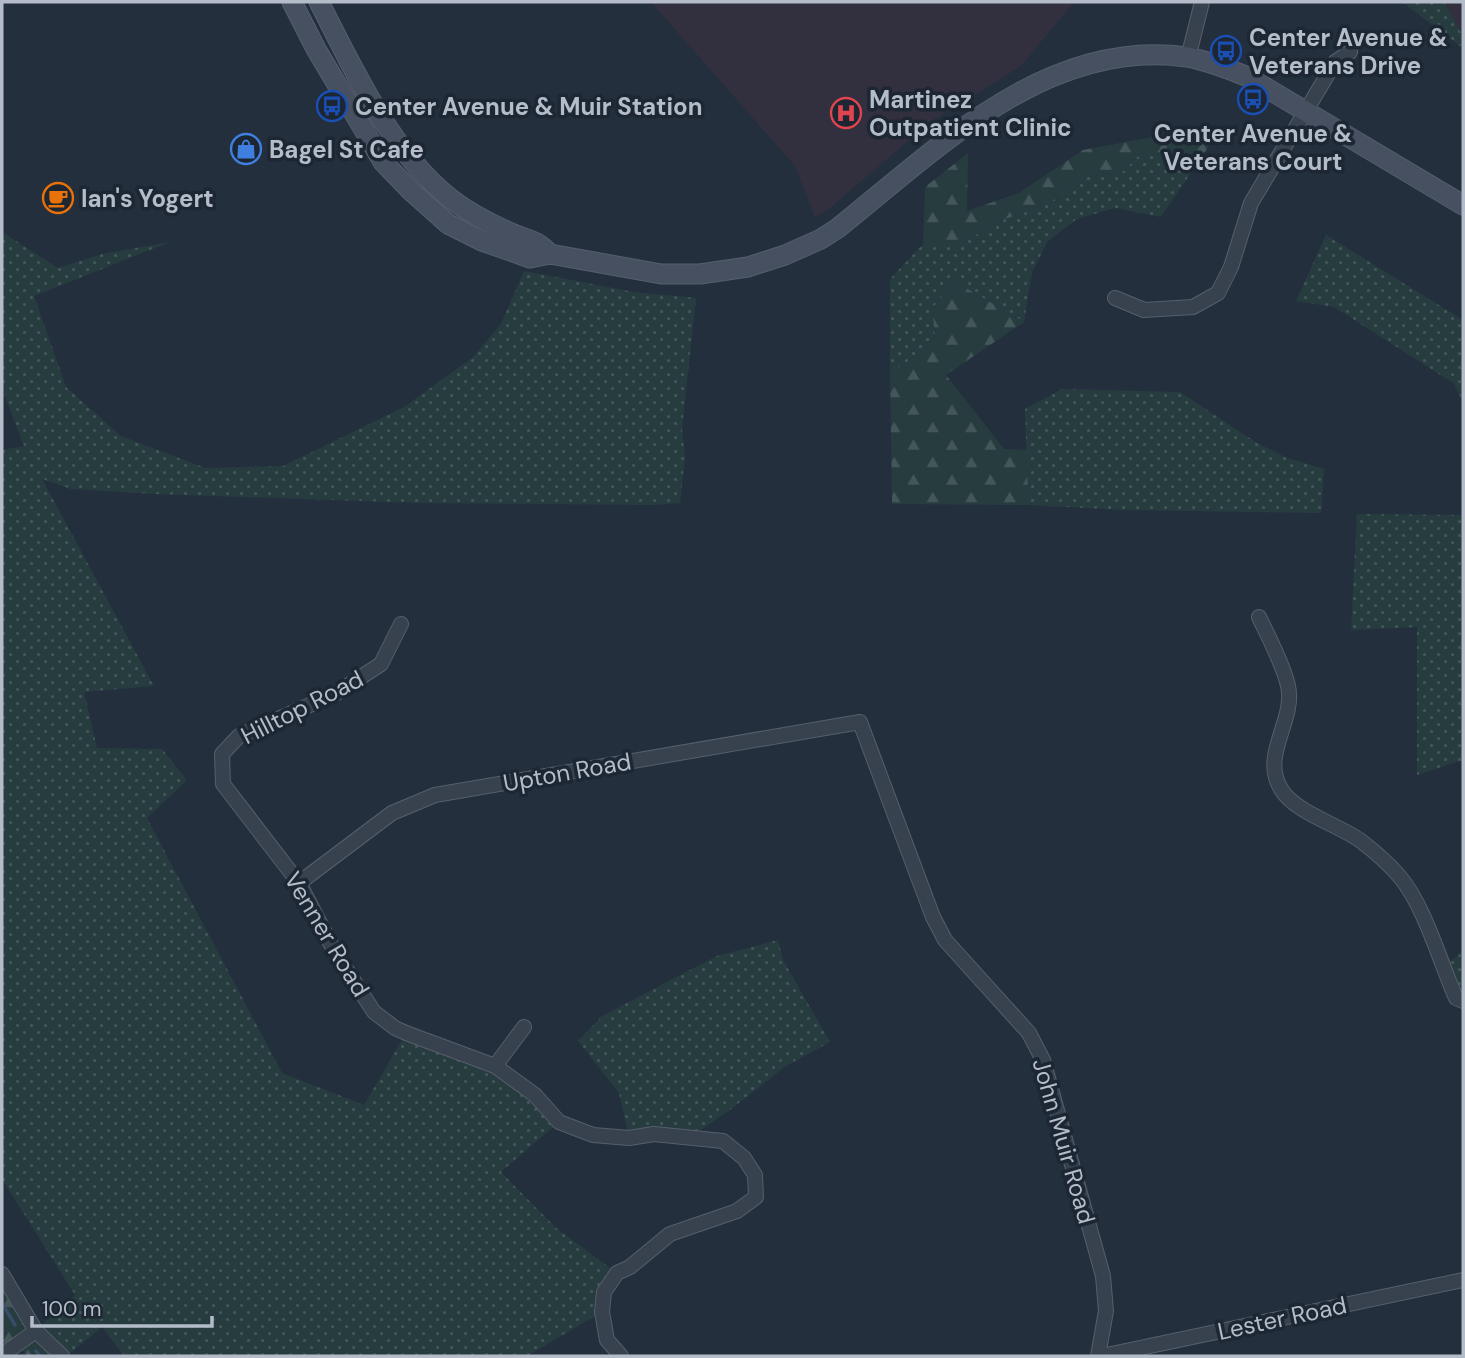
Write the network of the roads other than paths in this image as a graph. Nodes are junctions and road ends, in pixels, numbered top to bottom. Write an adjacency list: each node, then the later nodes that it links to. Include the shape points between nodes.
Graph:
1 (292, 2): 8 (street, via 383,162 411,191 448,225 482,241 530,258)
2 (319, 2): 8 (street, via 393,136 428,178 461,207 540,243)
3 (1202, 2): 5 (street)
4 (1350, 52): 6 (street, via 1335,62)
5 (1188, 58): 6 (street, via 1248,77); 8 (street, via 1132,55 1078,66 1036,85 964,127 821,239 748,267 661,274)
6 (1304, 110): 7 (street); 9 (street, via 1251,203 1218,293 1193,307 1144,310)
7 (1463, 205)
8 (550, 254)
9 (1115, 298)
10 (1259, 617): 15 (street, via 1289,686 1289,708 1275,747 1281,790 1295,804 1360,841 1401,877 1425,921 1456,998)
11 (401, 624): 13 (street, Hilltop Road, via 381,664 335,694 239,736)
12 (860, 722): 14 (street, Upton Road, via 435,795 392,813); 24 (street, John Muir Road, via 945,940 1029,1033 1042,1060 1103,1276 1106,1311)
13 (222, 754): 14 (street, Venner Road, via 223,784)
14 (299, 883): 17 (street, Venner Road, via 335,952 374,1012 406,1033)
15 (1463, 1001)
16 (524, 1027): 17 (street)
17 (495, 1066): 23 (street, Venner Road, via 535,1095 559,1122 593,1135 723,1140 755,1175 757,1197 737,1211 670,1234 617,1273 604,1292 602,1312 607,1340)
18 (2, 1275): 20 (street)
19 (1463, 1280): 24 (street, Lester Road)
20 (36, 1331): 21 (street); 22 (street)
21 (2, 1354)
22 (62, 1356)
23 (621, 1356)
24 (1100, 1356)

